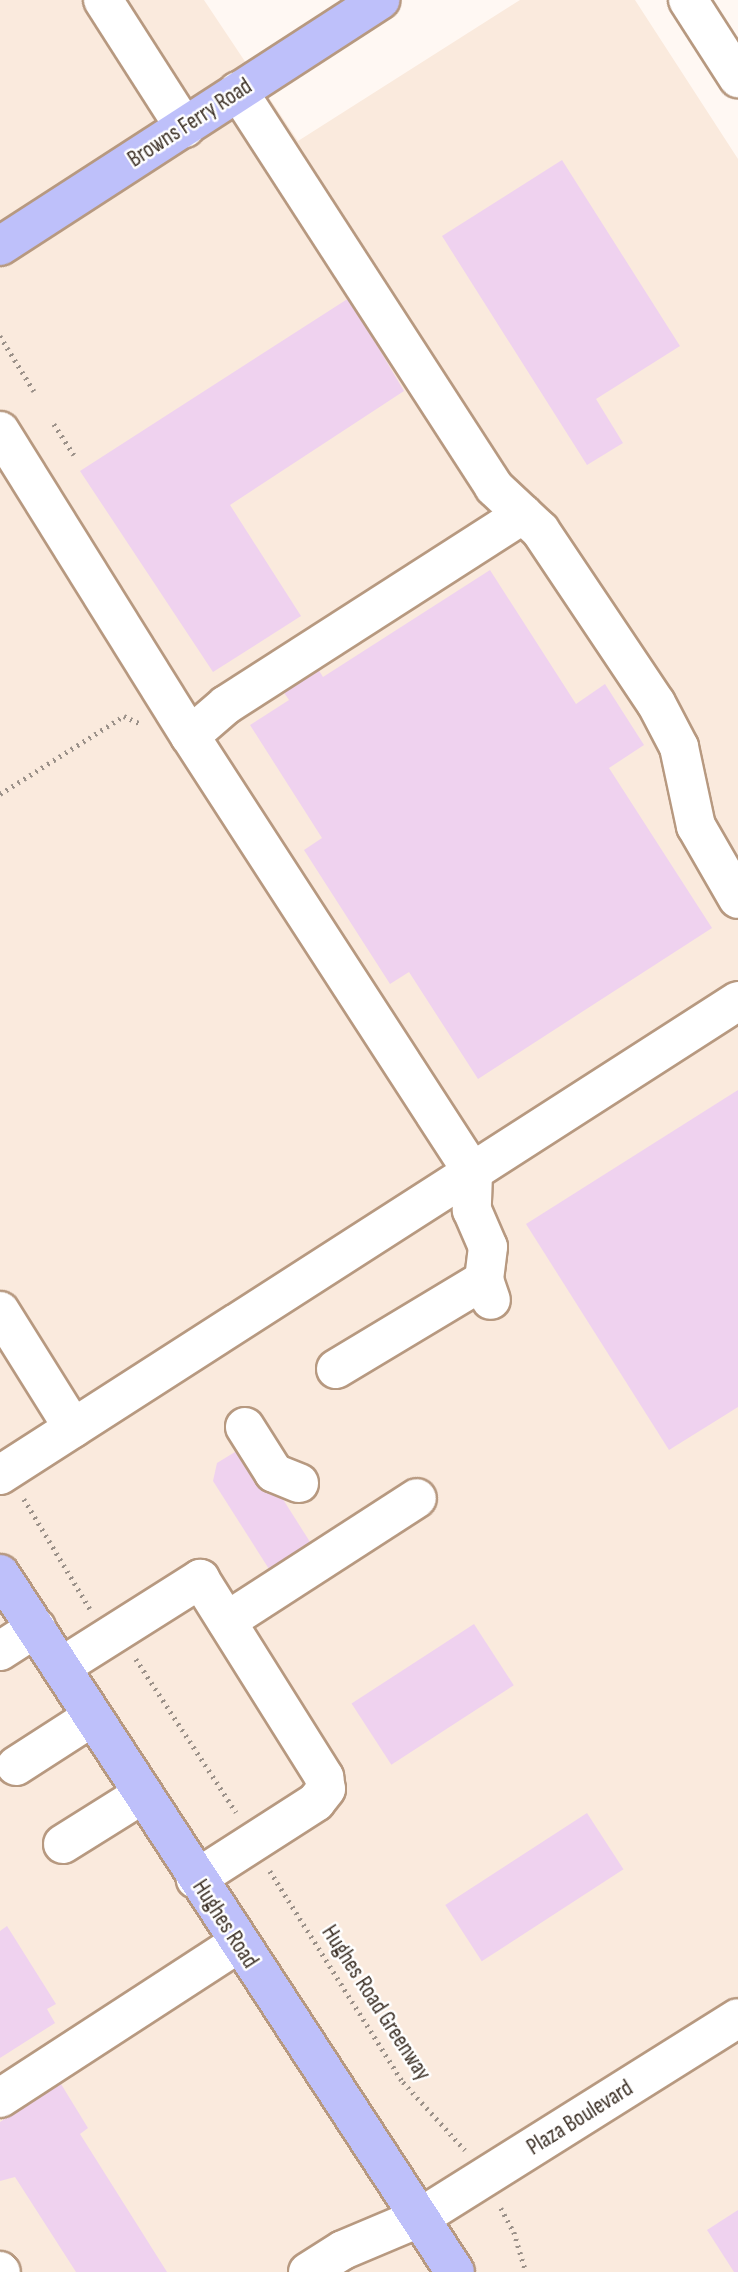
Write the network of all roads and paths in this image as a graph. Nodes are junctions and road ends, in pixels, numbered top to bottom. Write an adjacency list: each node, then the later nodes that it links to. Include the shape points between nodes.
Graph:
1 (103, 0): 6 (street)
2 (380, 0): 5 (main road, Browns Ferry Road)
3 (688, 0): 4 (street)
4 (738, 78)
5 (238, 92): 6 (main road, Browns Ferry Road); 13 (street, via 494,486)
6 (185, 128): 7 (main road, Browns Ferry Road)
7 (0, 246)
8 (0, 336): 9 (path)
9 (34, 391)
10 (54, 425): 12 (path)
11 (3, 443): 15 (street)
12 (74, 455)
13 (523, 514): 15 (street, via 226,705); 17 (street, via 540,530 656,703 679,747 696,826)
14 (148, 719): 16 (path, via 140,724 124,716)
15 (190, 736): 19 (street)
16 (0, 794)
17 (738, 899)
18 (738, 1001): 19 (street)
19 (473, 1173): 21 (street, via 472,1210 488,1247 488,1290); 23 (street)
20 (0, 1311): 23 (street)
21 (335, 1369)
22 (245, 1427): 24 (street, via 274,1473)
23 (74, 1428): 25 (street)
24 (299, 1483)
25 (10, 1484): 28 (path)
26 (418, 1498): 29 (street)
27 (0, 1574): 30 (main road, Hughes Road)
28 (81, 1596)
29 (227, 1621): 33 (street, via 200,1578); 40 (street, via 324,1777 326,1789 316,1802)
30 (36, 1628): 31 (street); 33 (main road, Hughes Road)
31 (0, 1651)
32 (134, 1656): 37 (path)
33 (61, 1667): 34 (main road, Hughes Road)
34 (92, 1717): 35 (street); 36 (main road, Hughes Road)
35 (16, 1766)
36 (143, 1794): 38 (street); 40 (main road, Hughes Road)
37 (241, 1824)
38 (63, 1844)
39 (266, 1861): 44 (path, Hughes Road Greenway, via 403,2082)
40 (196, 1879): 41 (main road, Hughes Road)
41 (237, 1944): 43 (street); 46 (main road, Hughes Road)
42 (738, 2018): 46 (street, Plaza Boulevard)
43 (0, 2098)
44 (470, 2156)
45 (505, 2214): 49 (path)
46 (421, 2217): 47 (street, Plaza Boulevard, via 343,2250); 48 (main road, Hughes Road)
47 (308, 2272)
48 (455, 2272)
49 (526, 2272)

